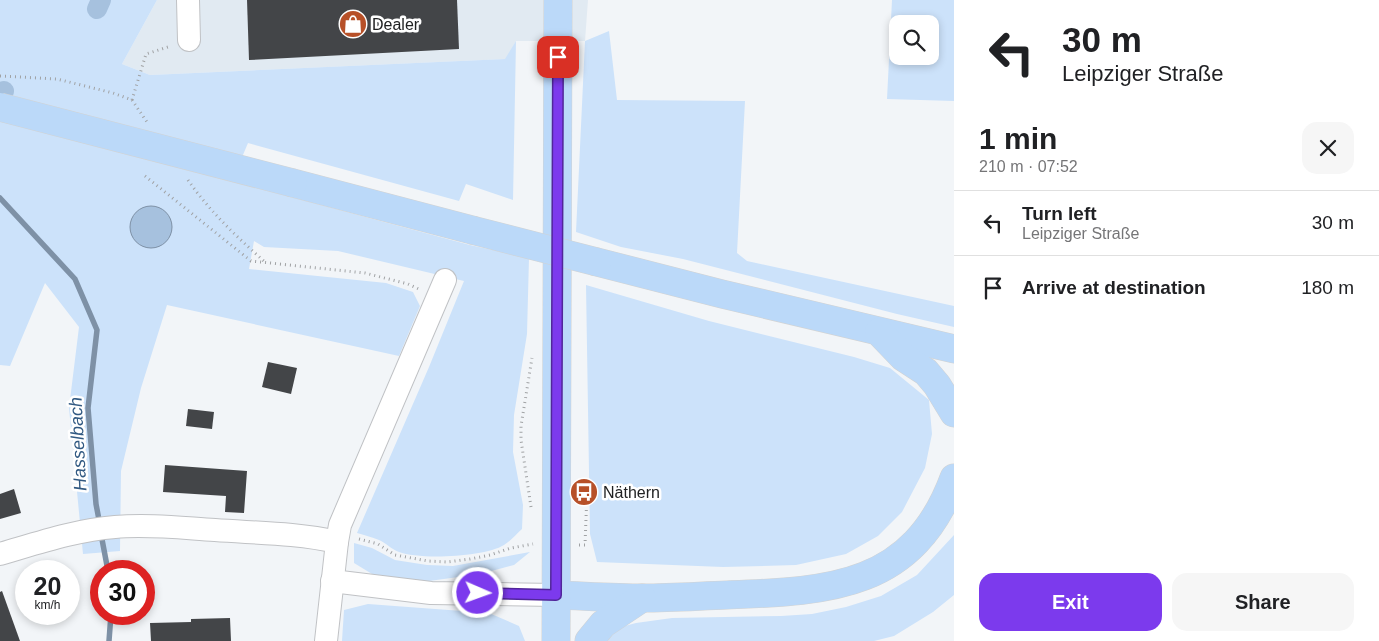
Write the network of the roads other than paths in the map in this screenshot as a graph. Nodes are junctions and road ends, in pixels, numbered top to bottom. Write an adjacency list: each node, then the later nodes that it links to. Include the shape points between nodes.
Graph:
1 (188, 0): 3 (street)
2 (558, 0): 13 (main road)
3 (189, 40)
4 (0, 107): 6 (main road, bridge)
5 (441, 288): 10 (street, via 345,512)
6 (879, 332): 7 (main road); 8 (main road, via 903,357 926,372)
7 (954, 350)
8 (954, 413)
9 (954, 478): 14 (main road, via 937,514 919,539 884,567 855,581 793,592)
10 (338, 538): 11 (street, via 116,527 87,531); 12 (street)
11 (0, 554)
12 (332, 581): 13 (street, via 431,593); 15 (street)
13 (556, 595): 14 (main road); 16 (main road)
14 (642, 598): 17 (main road, via 603,624)
15 (326, 641)
16 (556, 641)
17 (589, 641)

